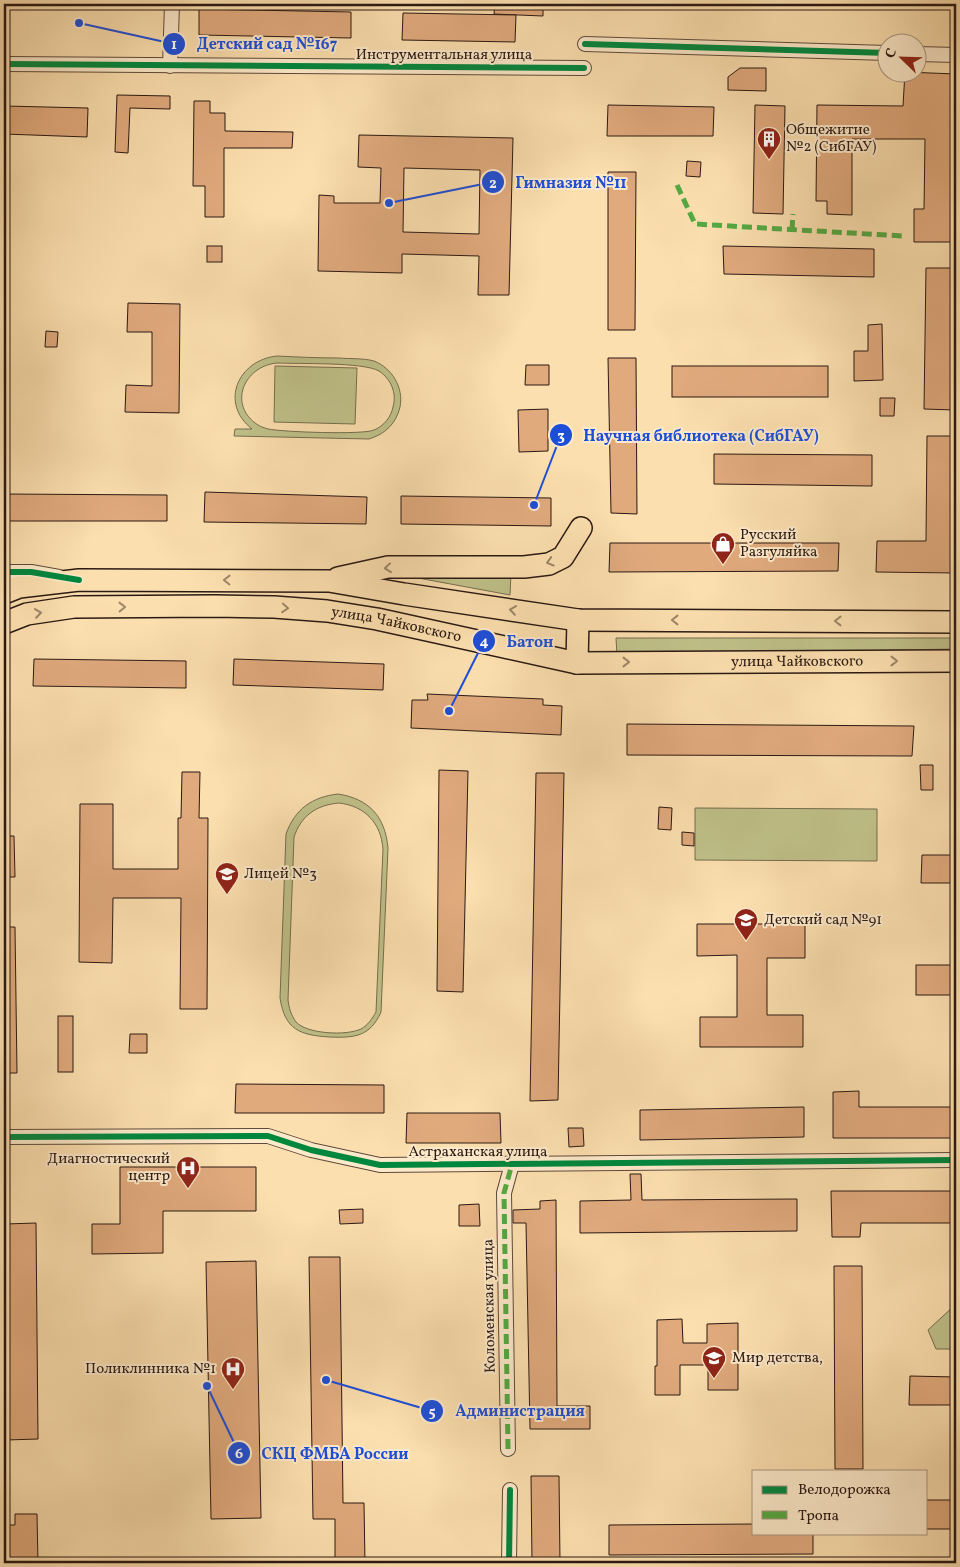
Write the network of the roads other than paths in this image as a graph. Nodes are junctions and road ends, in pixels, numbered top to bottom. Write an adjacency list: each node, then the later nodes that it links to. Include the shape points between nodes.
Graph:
1 (172, 4): 7 (street)
2 (585, 44): 3 (street)
3 (878, 53)
4 (928, 54): 5 (street)
5 (956, 55)
6 (4, 64): 7 (street, Инструментальная улица)
7 (170, 66): 8 (street, Инструментальная улица)
8 (584, 68)
9 (581, 528): 12 (main road, one-way to 12, via 563,557 549,564 524,567 388,567)
10 (4, 572): 11 (street, via 31,572)
11 (79, 580): 12 (main road, улица Чайковского, one-way to 11); 13 (main road, улица Чайковского, via 19,587)
12 (329, 581): 14 (main road, улица Чайковского, one-way to 12)
13 (4, 593)
14 (578, 620): 15 (main road, улица Чайковского, one-way to 14); 18 (main road)
15 (956, 622)
16 (4, 623): 18 (main road, улица Чайковского, one-way to 18, via 27,614 74,608 274,607 327,611 415,626)
17 (956, 661): 18 (main road, улица Чайковского, one-way to 17)
18 (577, 663)
19 (4, 1137): 21 (street, Астраханская улица, via 268,1136 312,1150 380,1165)
20 (956, 1160): 21 (street, Астраханская улица)
21 (512, 1164): 22 (street, Коломенская улица, via 504,1192)
22 (508, 1449)
23 (510, 1490): 24 (street)
24 (510, 1563)

